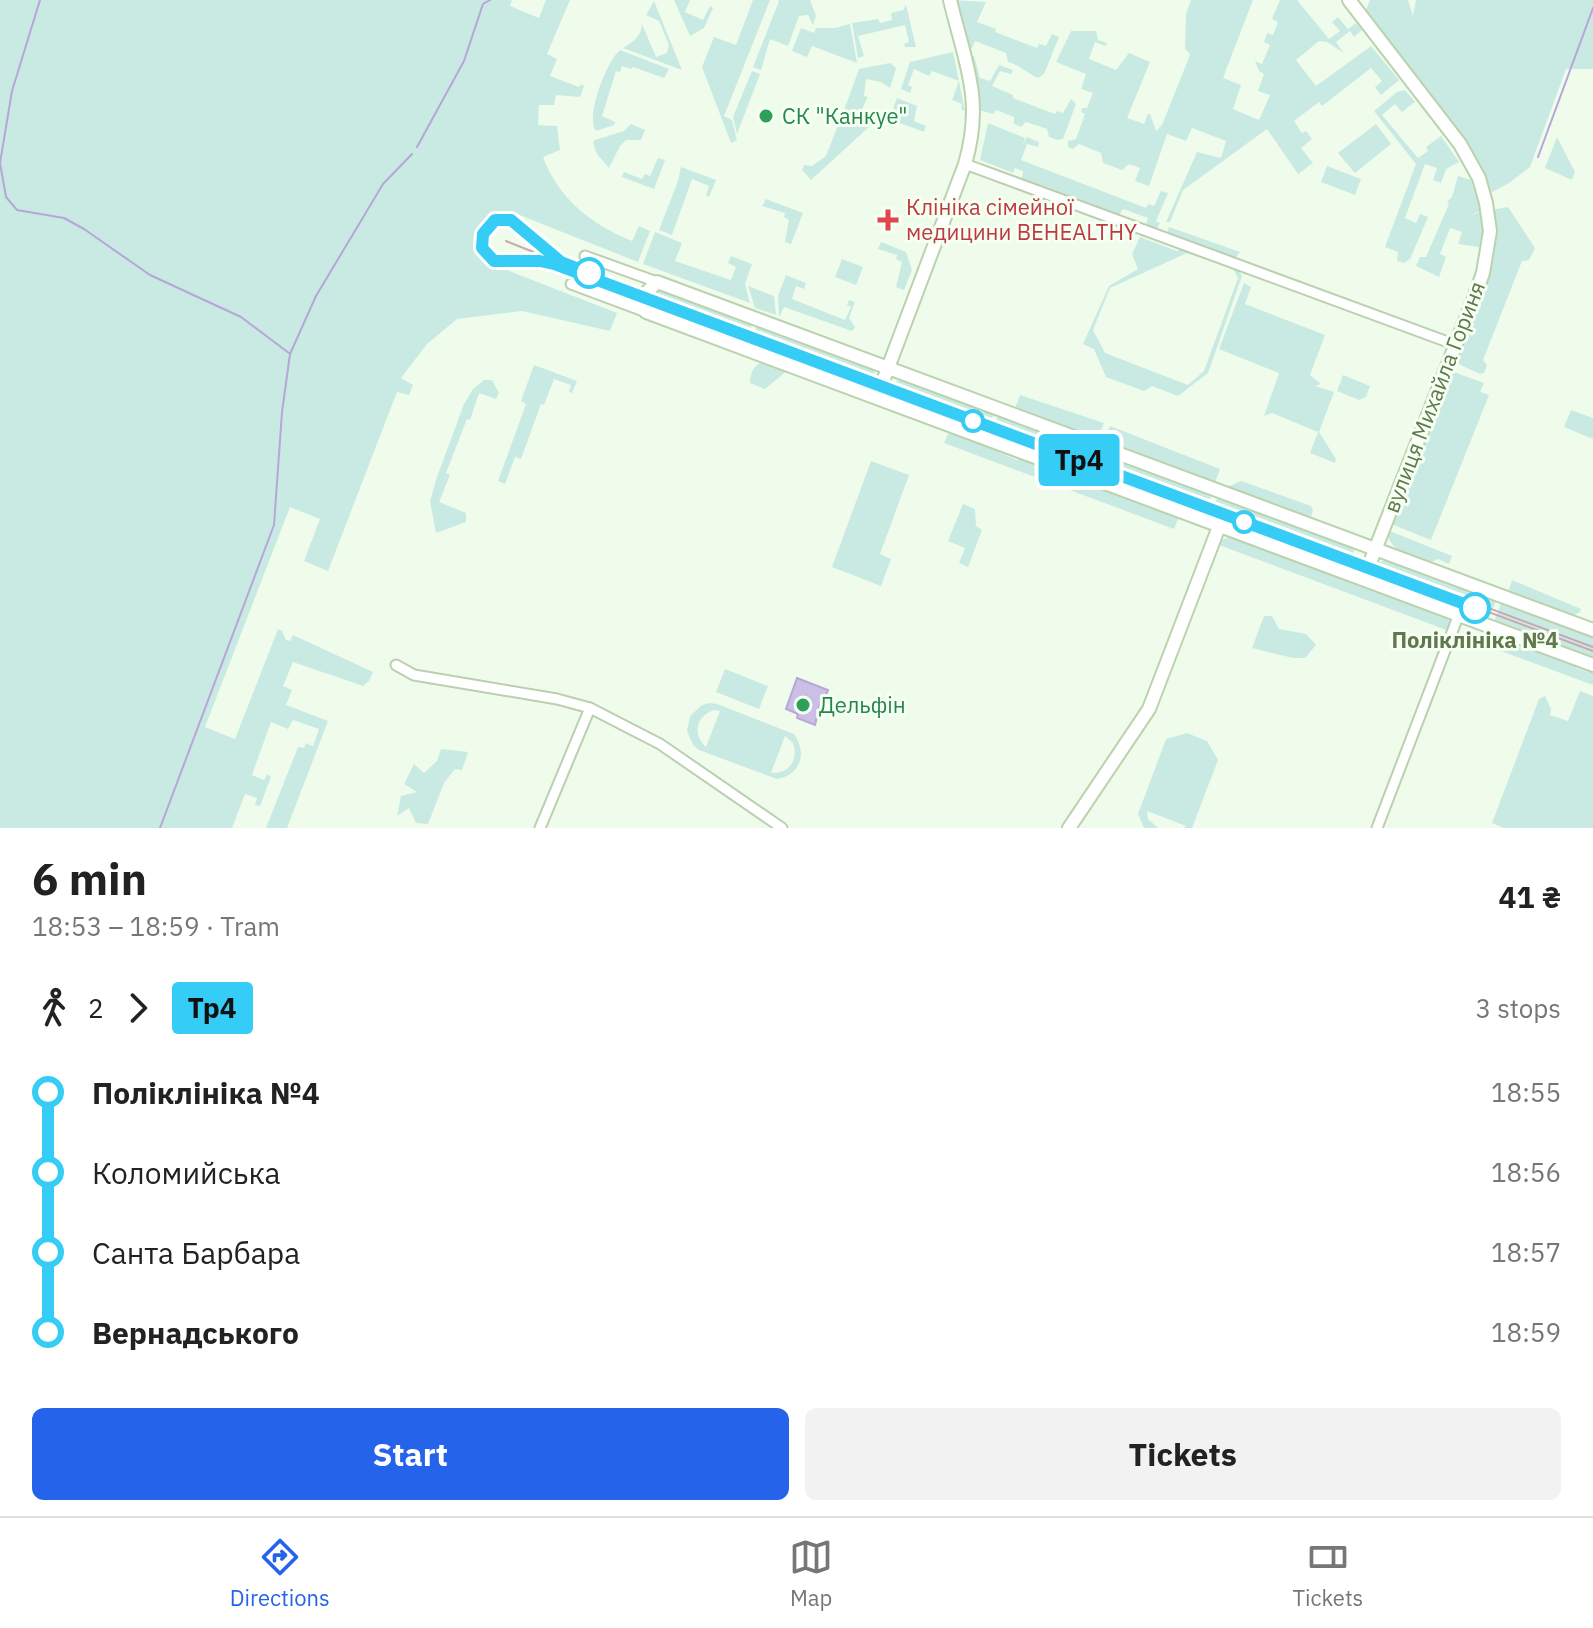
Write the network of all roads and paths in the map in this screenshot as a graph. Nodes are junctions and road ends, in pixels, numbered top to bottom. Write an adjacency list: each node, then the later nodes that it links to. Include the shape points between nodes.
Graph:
1 (950, 0): 3 (main road, via 973,90 975,112)
2 (1356, 3): 8 (main road, вулиця Михайла Гориня, via 1460,144 1479,178 1490,231 1483,273)
3 (965, 164): 8 (street); 9 (main road)
4 (585, 256): 5 (street)
5 (657, 282): 7 (main road, via 644,293); 9 (main road)
6 (571, 284): 7 (street)
7 (646, 312): 10 (main road)
8 (1456, 345): 12 (main road, вулиця Михайла Гориня)
9 (888, 368): 10 (main road); 12 (main road)
10 (877, 397): 11 (main road)
11 (1220, 524): 13 (main road); 21 (main road, via 1149,709)
12 (1375, 550): 13 (main road, вулиця Михайла Гориня); 15 (main road)
13 (1364, 578): 14 (main road)
14 (1459, 614): 17 (main road); 22 (street)
15 (1593, 630)
16 (396, 665): 18 (street, via 414,675)
17 (1593, 665)
18 (590, 708): 19 (street); 20 (street, via 660,744)
19 (540, 828)
20 (782, 828)
21 (1069, 828)
22 (1377, 828)

